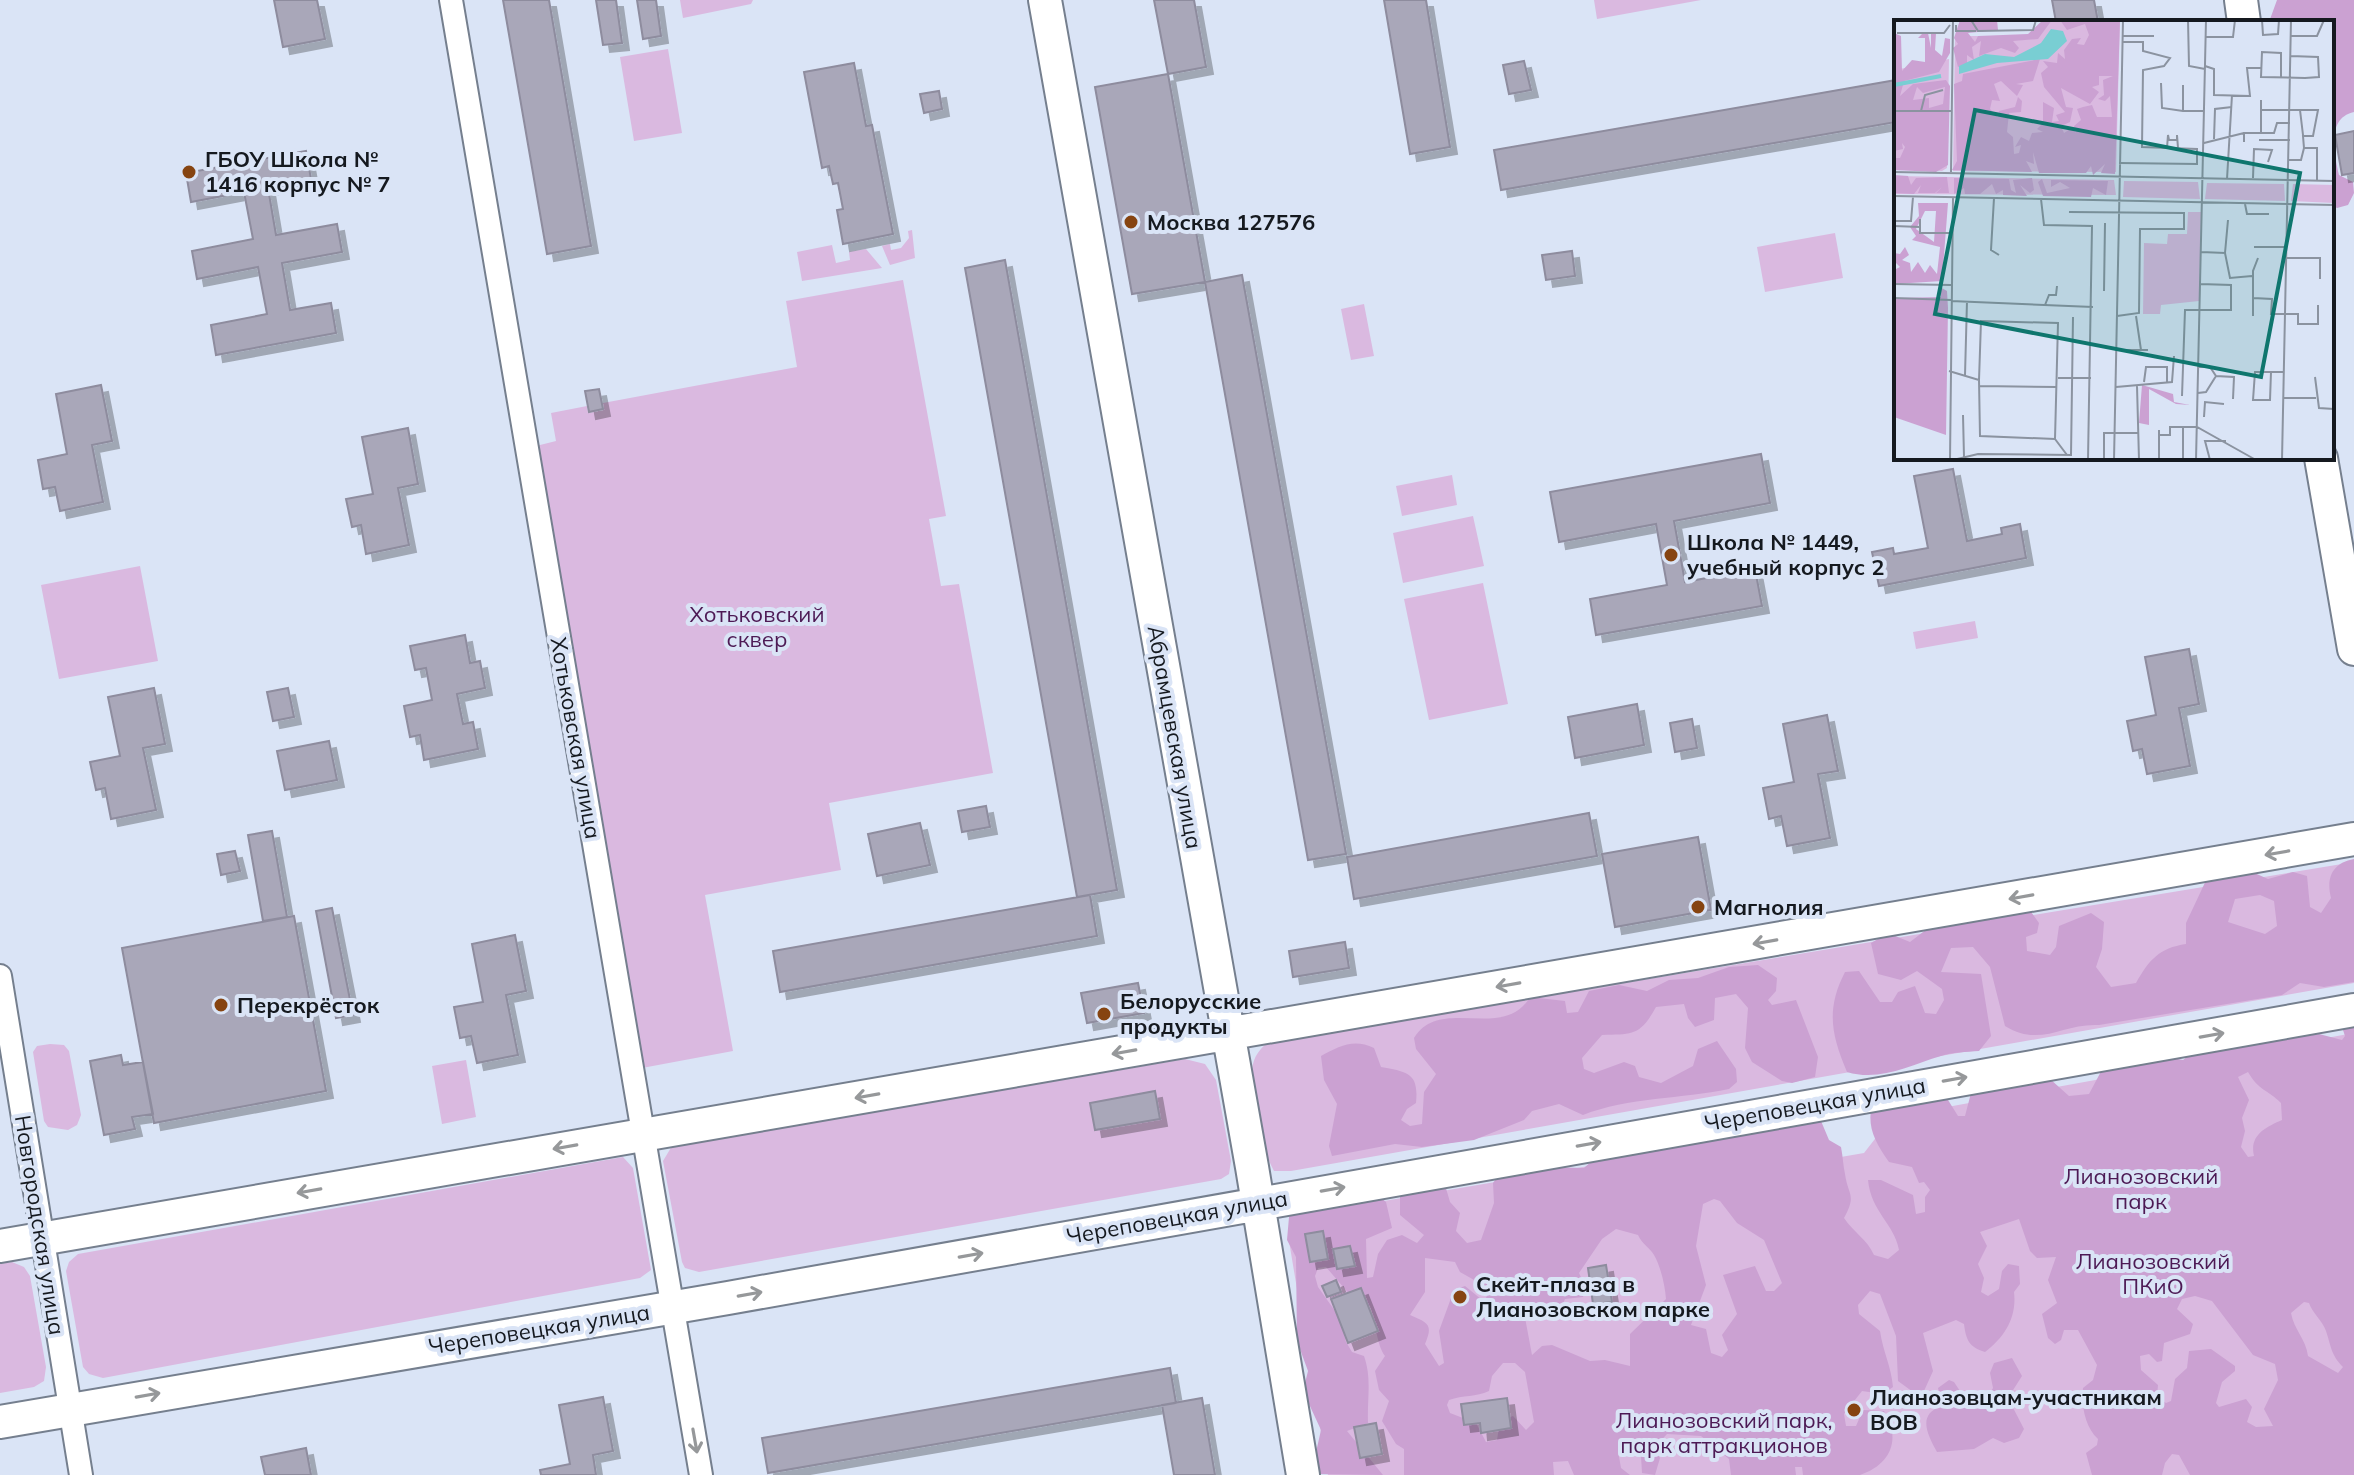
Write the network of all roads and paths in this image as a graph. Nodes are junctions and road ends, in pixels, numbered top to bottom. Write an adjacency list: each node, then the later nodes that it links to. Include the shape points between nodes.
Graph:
1 (451, 0): 11 (street, Хотьковская улица)
2 (1045, 0): 10 (main road, Абрамцевская улица)
3 (2241, 0): 4 (main road)
4 (2244, 20)
5 (2321, 460): 6 (main road)
6 (2354, 649)
7 (2354, 839): 10 (main road, one-way to 10)
8 (0, 976): 13 (street, Новгородская улица)
9 (2354, 1010): 12 (main road, Череповецкая улица, one-way to 9)
10 (1228, 1034): 11 (main road, one-way to 11); 12 (main road, Абрамцевская улица)
11 (642, 1134): 13 (main road, one-way to 13); 15 (street, Хотьковская улица)
12 (1256, 1203): 15 (main road, Череповецкая улица, one-way to 12); 20 (main road, Абрамцевская улица)
13 (42, 1238): 14 (main road); 16 (street, Новгородская улица)
14 (0, 1246)
15 (673, 1307): 16 (main road, Череповецкая улица, one-way to 15); 19 (street, Хотьковская улица, one-way to 19)
16 (71, 1408): 17 (main road, Череповецкая улица); 18 (street, Новгородская улица)
17 (0, 1422)
18 (81, 1475)
19 (701, 1475)
20 (1303, 1475)

